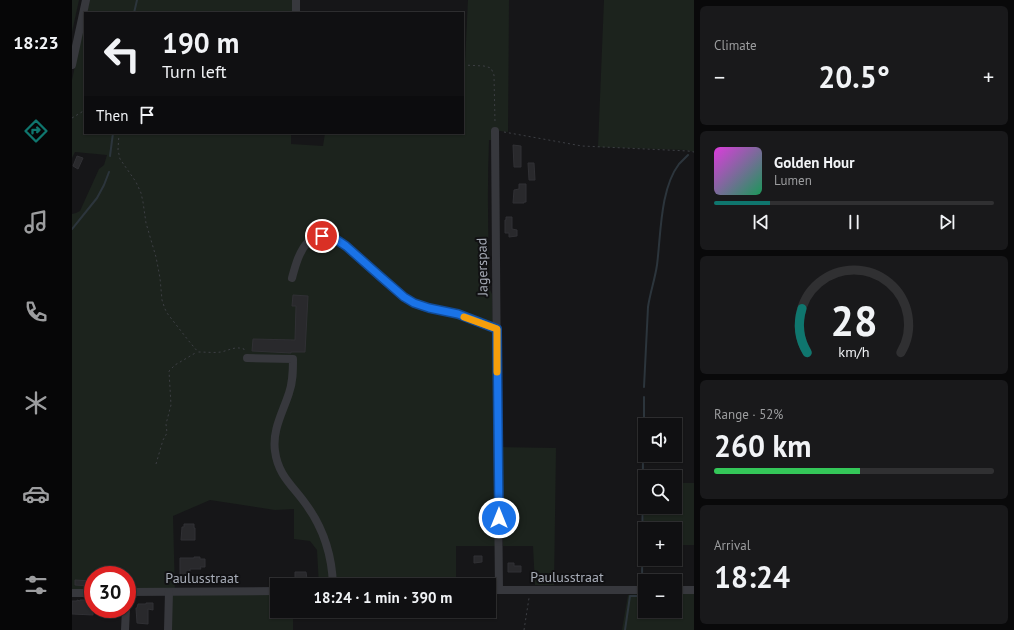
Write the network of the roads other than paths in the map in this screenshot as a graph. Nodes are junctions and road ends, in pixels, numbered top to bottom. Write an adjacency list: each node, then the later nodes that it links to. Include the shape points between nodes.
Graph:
1 (86, 0): 4 (street)
2 (296, 0): 3 (street)
3 (296, 12)
4 (72, 65)
5 (495, 131): 7 (street, Jagerspad)
6 (292, 278): 7 (street, via 297,262 308,243 317,237 328,236 346,246 414,303 458,314)
7 (497, 329): 10 (street, Jagerspad)
8 (247, 358): 9 (street, via 293,360 290,391 275,434 275,451 286,480 316,519 331,561)
9 (333, 578)
10 (499, 590): 11 (street, Paulusstraat)
11 (638, 590)
12 (682, 590): 13 (street)
13 (694, 590)
14 (270, 591): 16 (street, Paulusstraat)
15 (136, 592): 16 (street, Paulusstraat)
16 (169, 592): 21 (street)
17 (72, 593): 18 (street)
18 (84, 593)
19 (126, 618): 20 (street)
20 (126, 630)
21 (168, 630)

